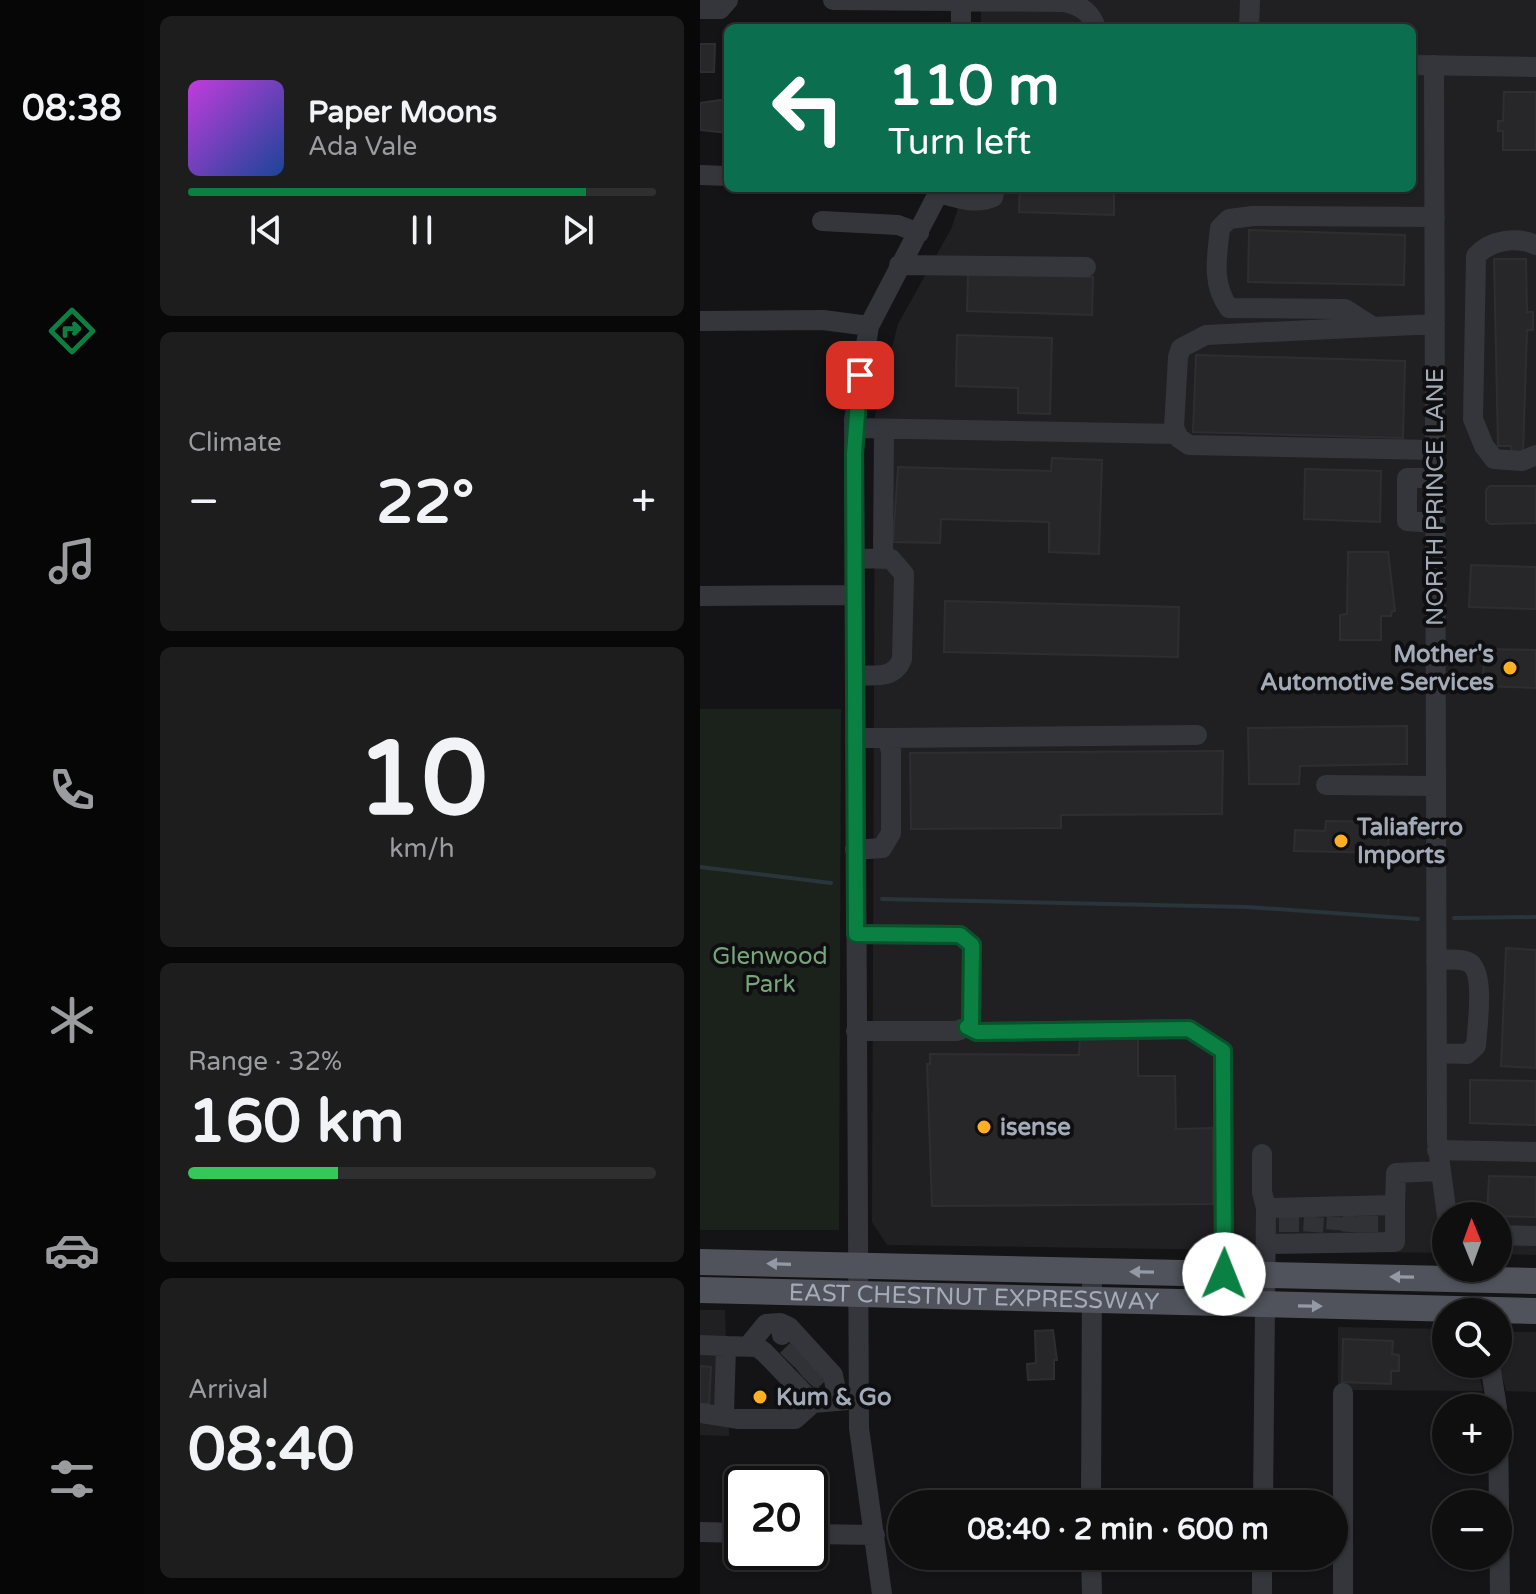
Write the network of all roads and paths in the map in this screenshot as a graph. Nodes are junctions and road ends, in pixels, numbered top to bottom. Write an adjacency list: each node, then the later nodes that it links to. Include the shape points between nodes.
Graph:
1 (728, 0): 6 (street, via 720,9)
2 (833, 0): 5 (street)
3 (995, 0): 5 (street); 8 (street, via 1078,5)
4 (1250, 0): 9 (street)
5 (961, 2): 7 (street)
6 (700, 9)
7 (961, 24)
8 (1094, 24)
9 (1249, 24)
10 (1416, 65): 11 (street)
11 (1434, 65): 12 (street); 18 (street, NORTH PRINCE LANE)
12 (1536, 67)
13 (700, 175): 14 (street)
14 (724, 176)
15 (939, 192): 20 (street)
16 (945, 192): 17 (street, via 963,200 986,200)
17 (994, 192)
18 (1435, 217): 25 (street, NORTH PRINCE LANE); 27 (street, via 1253,216 1229,219 1220,228 1216,274 1229,308 1345,309)
19 (822, 221): 20 (street, via 898,225)
20 (919, 233): 22 (street)
21 (1536, 245): 32 (street, via 1526,240 1497,242 1476,256 1473,419 1494,459 1522,461)
22 (899, 265): 23 (street); 26 (street)
23 (1086, 267)
24 (700, 321): 26 (street, via 823,320)
25 (1435, 324): 27 (street); 31 (street, NORTH PRINCE LANE)
26 (869, 326): 28 (street)
27 (1373, 327): 30 (street, via 1206,335 1191,342 1178,357)
28 (854, 428): 29 (street); 36 (street)
29 (884, 429): 30 (street); 35 (street)
30 (1177, 434): 31 (street, via 1189,445)
31 (1435, 450): 33 (street, NORTH PRINCE LANE)
32 (1536, 455)
33 (1435, 478): 34 (street, NORTH PRINCE LANE); 34 (street, via 1407,478 1406,485 1407,521)
34 (1435, 523): 44 (street, NORTH PRINCE LANE)
35 (883, 557): 36 (street); 39 (street, via 904,574 902,659 890,675)
36 (855, 558): 37 (street)
37 (855, 595): 38 (street); 39 (street)
38 (700, 596)
39 (855, 675): 41 (street)
40 (1197, 735): 42 (street)
41 (855, 738): 42 (street); 45 (street)
42 (887, 738): 45 (street, via 891,833 882,848)
43 (1326, 785): 44 (street)
44 (1436, 786): 47 (street, NORTH PRINCE LANE)
45 (855, 850): 46 (street)
46 (856, 934): 48 (street, via 960,935 972,945); 49 (street)
47 (1436, 960): 50 (street, NORTH PRINCE LANE); 50 (street, via 1465,961 1479,977 1476,1046 1467,1054)
48 (967, 1027): 49 (street); 68 (street, via 977,1032 1189,1029 1223,1051)
49 (856, 1031): 65 (street)
50 (1437, 1053): 51 (street, NORTH PRINCE LANE)
51 (1437, 1150): 52 (street); 54 (street, NORTH PRINCE LANE)
52 (1536, 1152)
53 (1262, 1154): 57 (street)
54 (1439, 1171): 55 (street, NORTH PRINCE LANE); 56 (street, via 1396,1164)
55 (1445, 1202)
56 (1395, 1205): 58 (street); 58 (street, via 1395,1242)
57 (1266, 1208): 59 (street); 63 (street)
58 (1352, 1224): 60 (street); 60 (street)
59 (1289, 1225): 60 (street); 60 (street); 63 (street)
60 (1314, 1225)
61 (1512, 1235): 62 (street)
62 (1536, 1236)
63 (1267, 1244): 69 (street)
64 (700, 1262): 65 (main road, EAST CHESTNUT EXPRESSWAY, one-way to 64)
65 (857, 1266): 66 (main road, EAST CHESTNUT EXPRESSWAY); 73 (street)
66 (1092, 1272): 68 (main road, EAST CHESTNUT EXPRESSWAY, one-way to 66); 74 (street)
67 (1432, 1273): 69 (main road, EAST CHESTNUT EXPRESSWAY, one-way to 69)
68 (1224, 1274): 69 (main road, EAST CHESTNUT EXPRESSWAY)
69 (1267, 1274): 75 (street)
70 (1512, 1278): 71 (main road, EAST CHESTNUT EXPRESSWAY)
71 (1536, 1281)
72 (700, 1290): 73 (main road, EAST CHESTNUT EXPRESSWAY)
73 (857, 1294): 74 (main road, EAST CHESTNUT EXPRESSWAY); 84 (street)
74 (1092, 1300): 75 (main road, EAST CHESTNUT EXPRESSWAY); 88 (street)
75 (1264, 1306): 76 (main road, EAST CHESTNUT EXPRESSWAY, one-way to 76); 89 (street)
76 (1432, 1309)
77 (1512, 1311): 78 (main road, EAST CHESTNUT EXPRESSWAY)
78 (1536, 1311)
79 (771, 1341): 81 (street); 82 (street); 82 (street)
80 (700, 1345): 81 (street)
81 (726, 1346): 86 (street)
82 (803, 1369): 84 (street); 84 (street, via 833,1375); 86 (street, via 795,1419)
83 (1343, 1393): 99 (street)
84 (848, 1400): 93 (street)
85 (700, 1413): 86 (street)
86 (724, 1414)
87 (1501, 1474): 100 (street)
88 (1091, 1490)
89 (1263, 1490)
90 (700, 1532): 91 (street)
91 (724, 1533)
92 (828, 1534): 93 (street)
93 (875, 1535): 96 (street)
94 (1091, 1570): 97 (street)
95 (1262, 1570): 98 (street)
96 (882, 1594)
97 (1092, 1594)
98 (1262, 1594)
99 (1343, 1594)
100 (1500, 1594)

